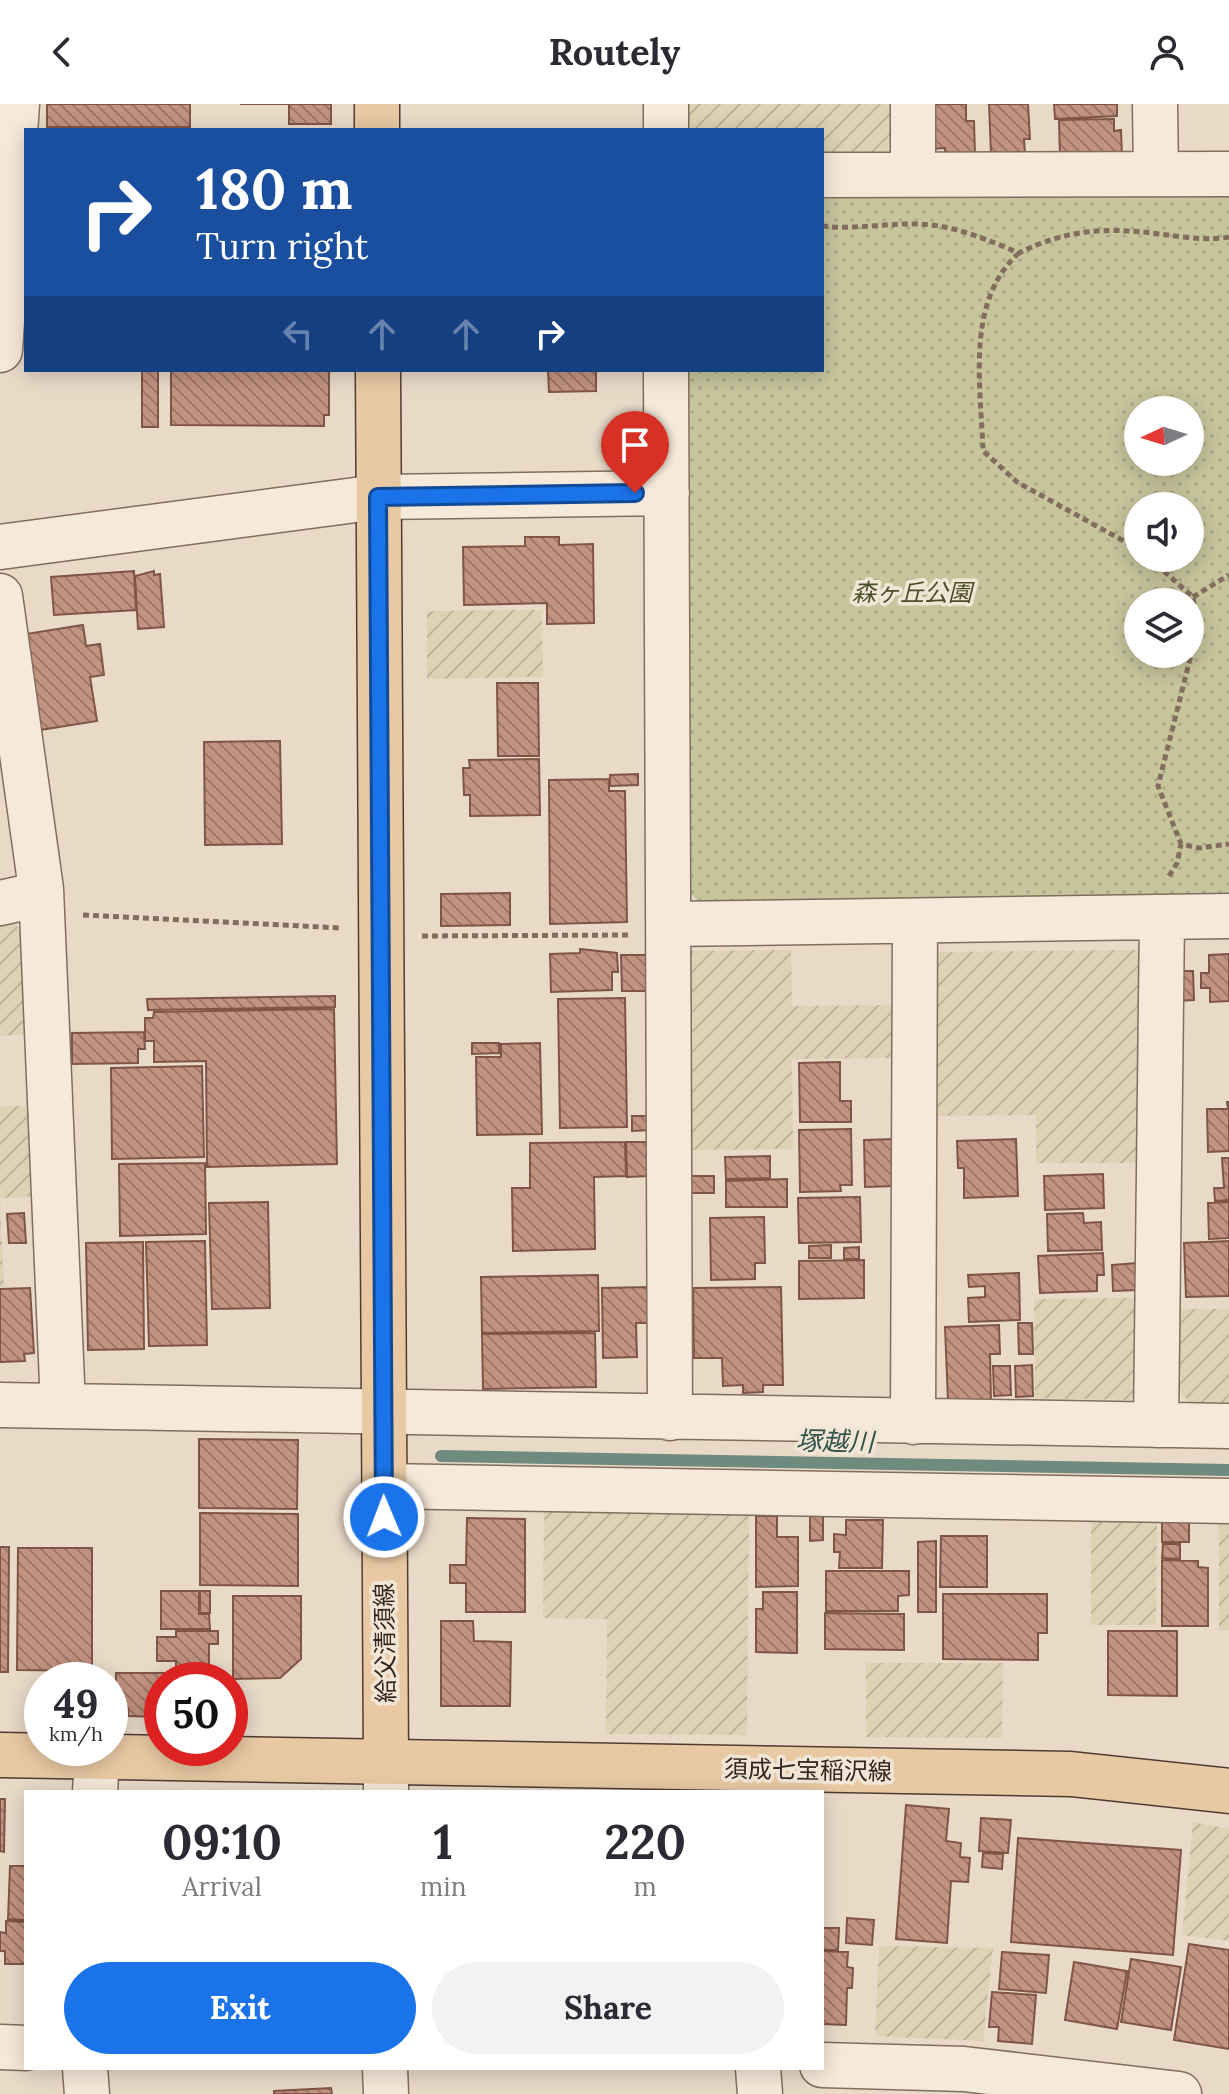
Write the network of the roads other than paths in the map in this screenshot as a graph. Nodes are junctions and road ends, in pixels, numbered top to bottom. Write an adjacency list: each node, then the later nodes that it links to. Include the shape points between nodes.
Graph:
1 (17, 104): 12 (street)
2 (377, 104): 6 (main road)
3 (666, 104): 7 (street)
4 (913, 104): 11 (street)
5 (1155, 104): 8 (street)
6 (377, 128)
7 (666, 128)
8 (1156, 174): 9 (street); 11 (street)
9 (1229, 174)
10 (824, 175): 11 (street)
11 (913, 175)
12 (0, 350)
13 (378, 372): 16 (main road, 給父清須線)
14 (666, 372): 15 (street)
15 (667, 493): 16 (street); 23 (street)
16 (378, 497): 17 (street); 26 (main road, 給父清須線)
17 (0, 547)
18 (0, 596): 19 (street)
19 (28, 903): 25 (street)
20 (1229, 916): 21 (street)
21 (1153, 917): 22 (street); 29 (street)
22 (915, 921): 23 (street); 28 (street)
23 (669, 930): 27 (street)
24 (0, 1405): 25 (street)
25 (63, 1406): 26 (street)
26 (383, 1414): 27 (street); 31 (main road, 給父清須線)
27 (670, 1418): 28 (street)
28 (913, 1422): 29 (street)
29 (1156, 1425): 30 (street)
30 (1229, 1426)
31 (384, 1486): 32 (street); 35 (main road, 給父清須線)
32 (1229, 1501)
33 (0, 1755): 34 (main road)
34 (96, 1774): 35 (main road)
35 (386, 1777): 36 (main road, 須成七宝稲沢線, via 1071,1774)
36 (1229, 1791)
37 (0, 2047): 38 (street)
38 (24, 2048)
39 (824, 2065): 43 (street)
40 (85, 2070): 44 (street)
41 (385, 2070): 45 (street)
42 (758, 2070): 46 (street)
43 (964, 2082): 47 (street)
44 (87, 2094)
45 (386, 2094)
46 (760, 2094)
47 (1179, 2094)

